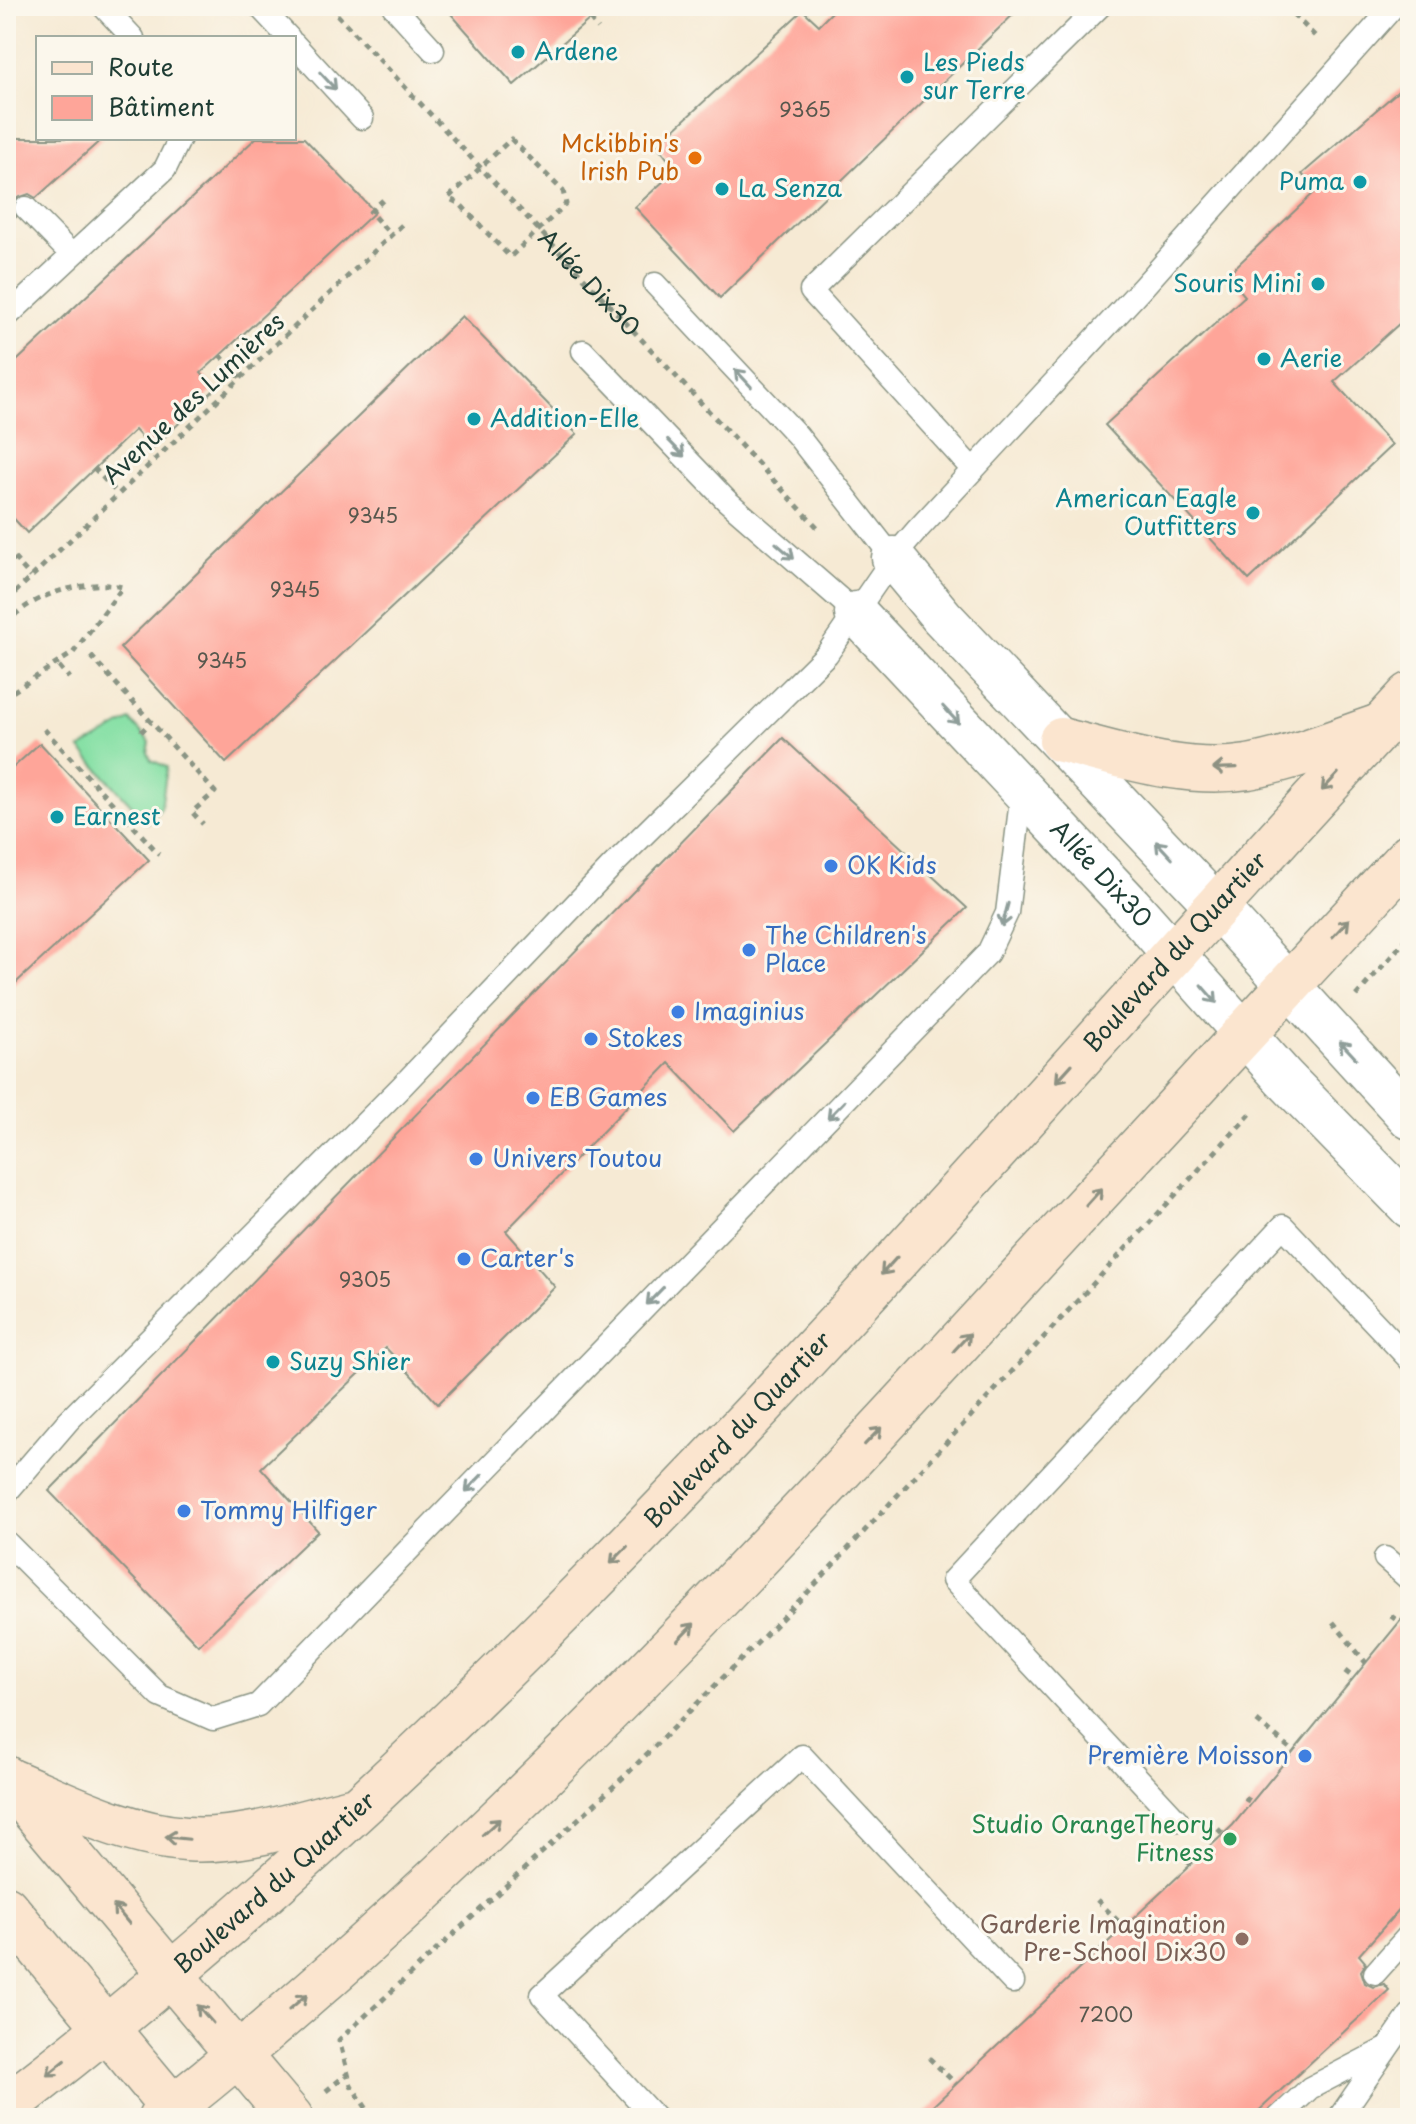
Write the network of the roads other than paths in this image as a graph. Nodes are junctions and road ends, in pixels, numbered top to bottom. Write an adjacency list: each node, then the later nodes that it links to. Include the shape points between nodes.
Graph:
1 (103, 6): 6 (lane)
2 (259, 6): 7 (lane)
3 (393, 6): 9 (lane)
4 (1100, 6): 17 (lane, via 811,291)
5 (1394, 6): 17 (lane)
6 (131, 36)
7 (287, 36)
8 (296, 46): 10 (lane, one-way to 10)
9 (433, 50)
10 (362, 118)
11 (179, 140): 13 (lane, via 165,169)
12 (26, 208): 13 (lane)
13 (72, 255): 15 (lane)
14 (655, 284): 18 (lane, one-way to 14, via 797,435)
15 (6, 317)
16 (583, 351): 19 (lane, one-way to 19, via 726,500)
17 (973, 470): 18 (lane)
18 (893, 558): 19 (lane); 21 (street, via 942,617)
19 (856, 613): 22 (street, Allée Dix30, one-way to 22); 31 (lane, via 827,654 68,1421)
20 (1396, 710): 21 (main road, one-way to 21, via 1275,761 1214,769 1159,765); 24 (main road, Boulevard du Quartier, one-way to 24)
21 (1061, 740): 24 (street, one-way to 21)
22 (1022, 792): 25 (street, Allée Dix30); 32 (lane, one-way to 32, via 1007,913 988,953 258,1705 213,1719 160,1696)
23 (1410, 855): 26 (main road, one-way to 23)
24 (1217, 907): 25 (main road, Boulevard du Quartier); 26 (street)
25 (1174, 954): 27 (street, Allée Dix30, one-way to 27); 36 (main road, Boulevard du Quartier, one-way to 36, via 665,1507)
26 (1289, 985): 27 (main road); 28 (street, one-way to 26)
27 (1243, 1034): 29 (street, Allée Dix30); 46 (main road, one-way to 27, via 474,1843 622,1699 909,1399)
28 (1410, 1118)
29 (1410, 1207)
30 (1410, 1360): 37 (lane, via 1283,1226 953,1580)
31 (6, 1493)
32 (6, 1542)
33 (1385, 1558): 34 (lane)
34 (1410, 1580)
35 (6, 1778): 36 (main road, one-way to 35, via 255,1834 188,1839 130,1829); 41 (main road, one-way to 35)
36 (357, 1808): 41 (main road, Boulevard du Quartier)
37 (1177, 1820)
38 (6, 1908): 44 (main road)
39 (1410, 1934): 40 (lane)
40 (1375, 1973)
41 (171, 1974): 44 (main road, Boulevard du Quartier); 46 (main road, one-way to 41)
42 (1013, 1982): 50 (lane, via 802,1756 542,1995)
43 (1410, 2015): 45 (lane)
44 (105, 2028): 47 (main road, Boulevard du Quartier, one-way to 47); 48 (main road)
45 (1387, 2048): 51 (lane, via 1310,2088); 52 (lane)
46 (239, 2053): 48 (main road); 49 (main road)
47 (6, 2107)
48 (171, 2115)
49 (291, 2118)
50 (655, 2118)
51 (1278, 2118)
52 (1339, 2118)

